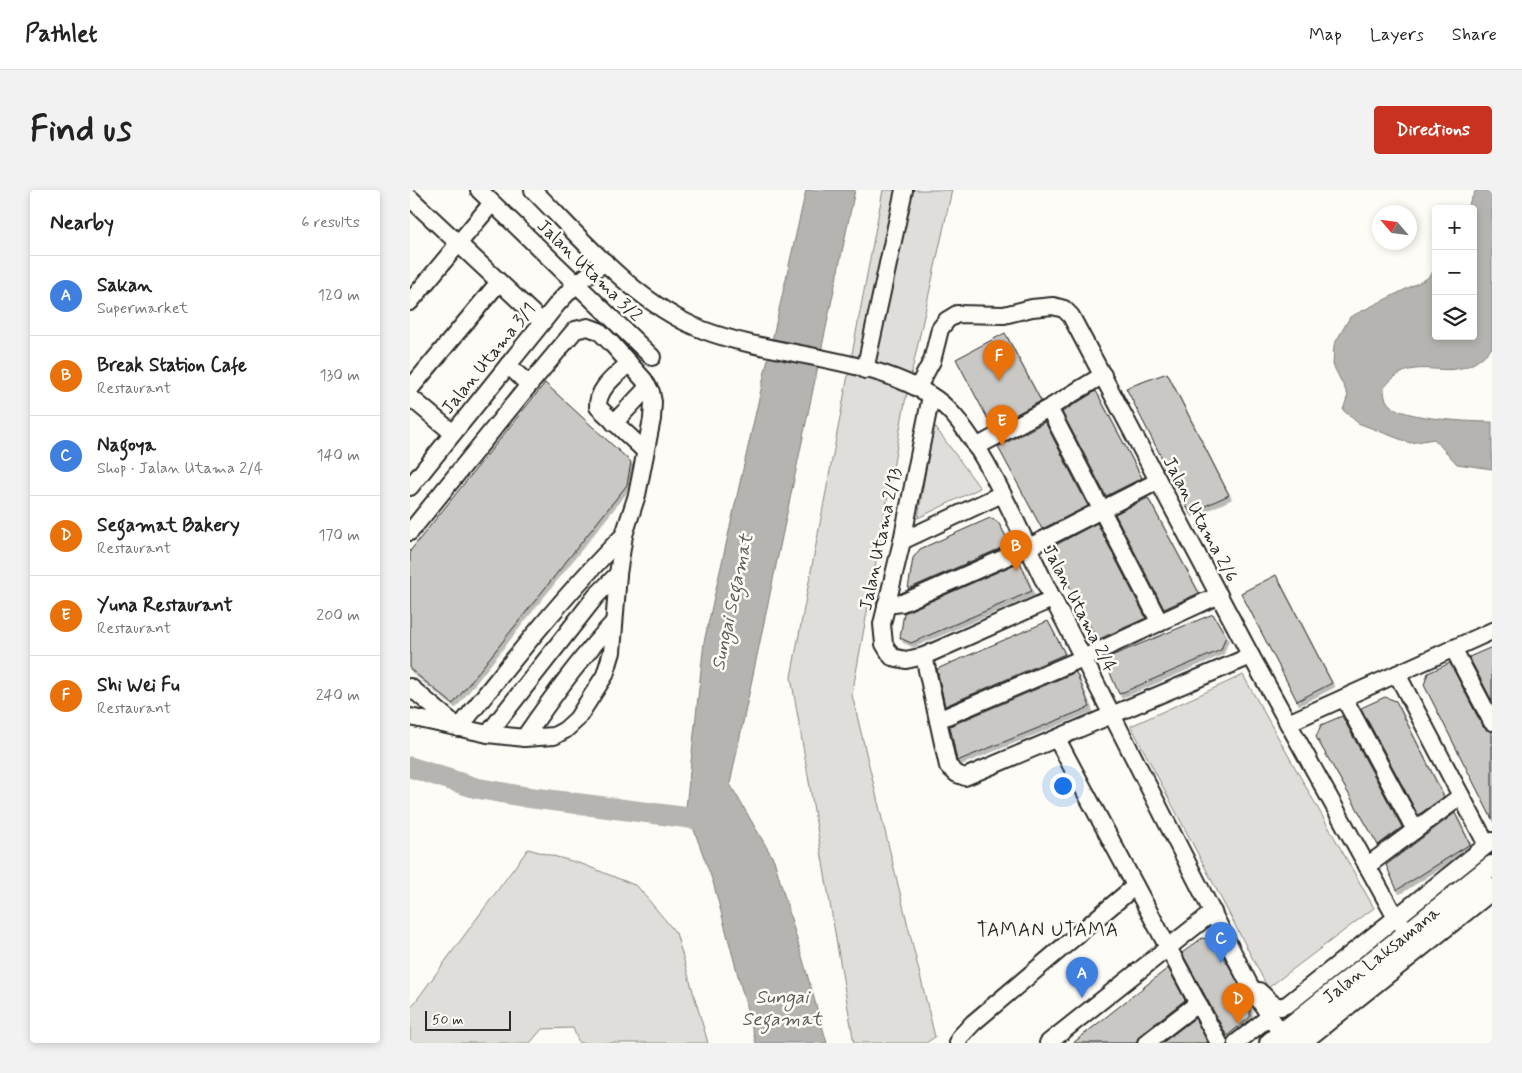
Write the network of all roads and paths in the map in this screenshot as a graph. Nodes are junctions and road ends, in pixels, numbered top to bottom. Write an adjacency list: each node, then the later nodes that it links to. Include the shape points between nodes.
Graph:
1 (479, 190): 5 (street, Jalan Utama 3/2)
2 (533, 190): 7 (street, Jalan Utama 3/2)
3 (904, 190): 16 (street)
4 (412, 203): 6 (street)
5 (492, 203): 6 (street); 9 (street, Jalan Utama 3/2)
6 (458, 243): 8 (street); 10 (street)
7 (605, 262): 9 (street, Jalan Utama 3/1); 12 (street, Jalan Utama 3/2, via 671,314)
8 (499, 282): 11 (street); 20 (street)
9 (576, 284): 11 (street, Jalan Utama 3/1); 13 (street, Jalan Utama 3/2)
10 (410, 302)
11 (542, 322): 15 (street, Jalan Utama 3/1)
12 (718, 335): 16 (street, Jalan Utama 2/4)
13 (652, 357)
14 (629, 363): 18 (street, via 599,331 588,327 575,330); 19 (street); 24 (street, via 602,390 598,399 598,407)
15 (508, 365): 18 (street); 25 (street, Jalan Utama 3/1)
16 (860, 368): 21 (street, Jalan Utama 2/4)
17 (1103, 375): 21 (street, Jalan Utama 2/6, via 1064,309 1053,306 1032,308 1004,316 957,314 940,329); 23 (street); 28 (street, Jalan Utama 2/6)
18 (529, 385): 32 (street)
19 (648, 387): 24 (street); 27 (street, via 653,402)
20 (410, 389)
21 (925, 392): 26 (street, Jalan Utama 2/4, via 948,409); 34 (street, Jalan Utama 2/13)
22 (410, 397): 25 (street)
23 (1049, 408): 26 (street); 31 (street)
24 (614, 423): 27 (street)
25 (454, 433): 29 (street, Jalan Utama 3/1)
26 (976, 447): 30 (street, Jalan Utama 2/4)
27 (645, 451): 33 (street, via 638,495)
28 (1158, 481): 31 (street); 37 (street, Jalan Utama 2/6)
29 (410, 487)
30 (1002, 494): 34 (street); 35 (street, Jalan Utama 2/4)
31 (1103, 511): 35 (street); 41 (street)
32 (410, 532)
33 (624, 534): 36 (street); 55 (street, via 574,587)
34 (902, 541): 39 (street, Jalan Utama 2/13)
35 (1028, 548): 38 (street, Jalan Utama 2/4); 39 (street, via 902,603)
36 (618, 574): 40 (street); 56 (street, via 596,596)
37 (1219, 596): 41 (street); 45 (street, Jalan Utama 2/6)
38 (1052, 599): 44 (street); 46 (street, Jalan Utama 2/4)
39 (886, 605): 44 (street, Jalan Utama 2/13, via 882,624 884,644 892,657 906,660)
40 (614, 622): 57 (street, via 594,643); 57 (street, via 612,652 605,675 577,720 554,736)
41 (1160, 623): 46 (street)
42 (1492, 631): 43 (street)
43 (1453, 648): 47 (street); 54 (street)
44 (924, 656): 52 (street)
45 (1250, 656): 50 (street); 53 (street, Jalan Utama 2/6)
46 (1084, 658): 50 (street, Jalan Utama 2/4); 52 (street)
47 (1398, 674): 49 (street); 59 (street)
48 (410, 687): 55 (street)
49 (1344, 698): 53 (street); 60 (street)
50 (1113, 714): 58 (street); 66 (street, Jalan Utama 2/4)
51 (410, 718): 55 (street)
52 (938, 720): 58 (street, via 948,766 965,777)
53 (1288, 722): 62 (street, Jalan Utama 2/6)
54 (1492, 722)
55 (459, 728): 56 (street)
56 (488, 734): 57 (street)
57 (524, 738)
58 (1057, 739): 64 (street)
59 (1461, 796): 60 (street); 61 (street)
60 (1415, 830): 62 (street)
61 (1489, 843): 67 (street)
62 (1367, 866): 67 (street, Jalan Utama 2/6)
63 (1492, 866): 67 (main road, Jalan Laksamana)
64 (1136, 886): 68 (street); 74 (street, via 973,1022)
65 (1492, 889): 67 (main road, Jalan Laksamana)
66 (1213, 912): 68 (street); 69 (street, Jalan Utama 2/4)
67 (1408, 931): 69 (street, via 1281,1007); 73 (main road, Jalan Laksamana)
68 (1167, 947): 70 (street); 72 (street)
69 (1249, 984): 71 (street, Jalan Utama 2/4)
70 (1198, 1003): 76 (street); 77 (street)
71 (1268, 1016): 73 (street, Jalan Utama 2/4); 78 (street)
72 (1069, 1037): 75 (street)
73 (1284, 1041)
74 (958, 1043)
75 (1048, 1043)
76 (1146, 1043)
77 (1220, 1043)
78 (1236, 1043)

